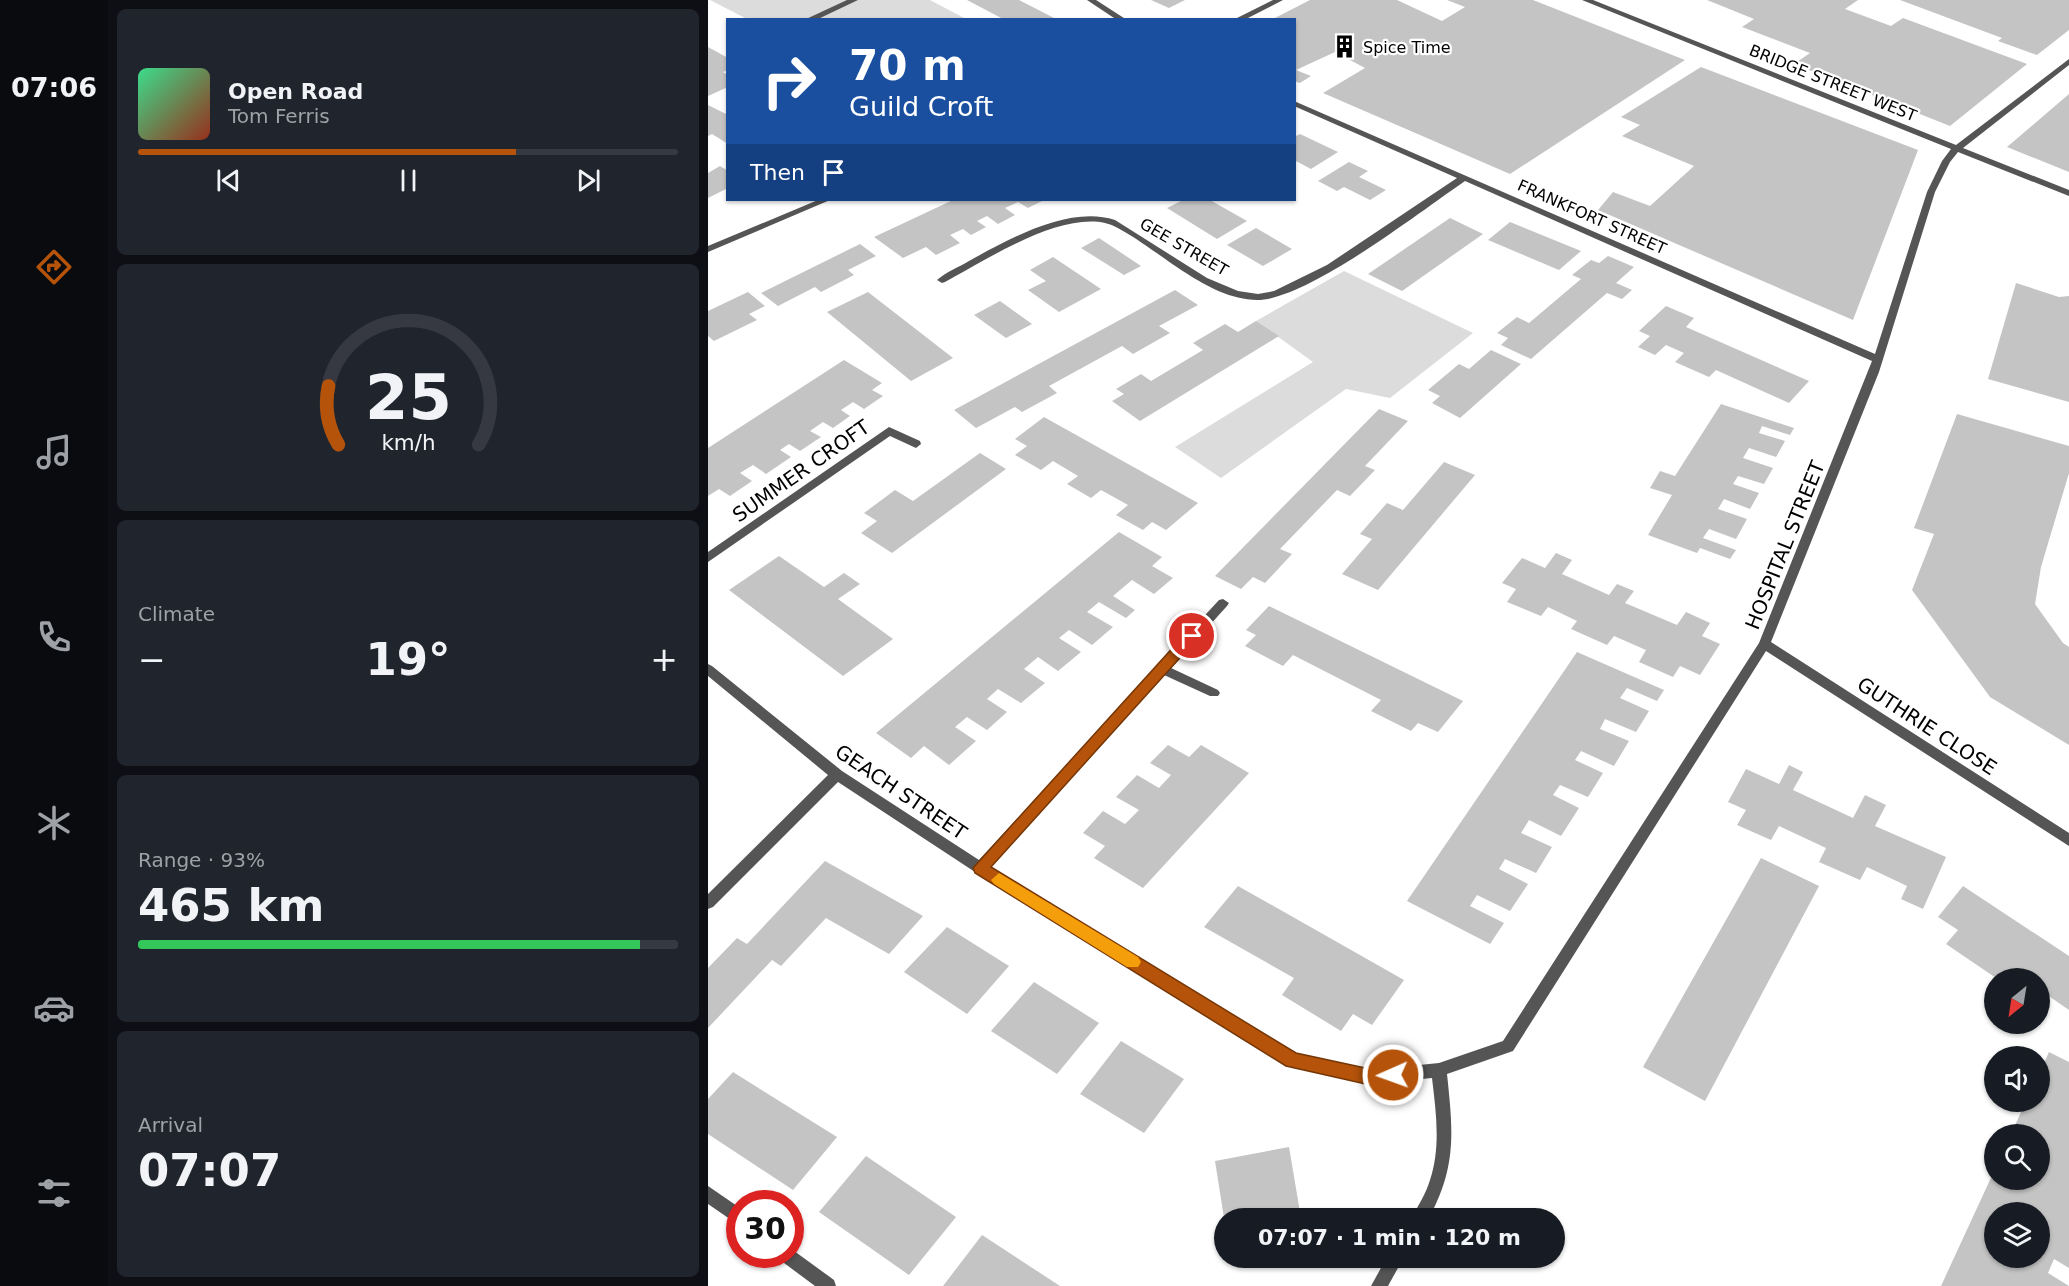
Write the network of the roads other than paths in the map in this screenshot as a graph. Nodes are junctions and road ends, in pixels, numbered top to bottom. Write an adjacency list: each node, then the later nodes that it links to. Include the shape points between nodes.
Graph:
1 (854, 0): 5 (street)
2 (1091, 0): 6 (street)
3 (1279, 0): 7 (street)
4 (1586, 0): 10 (street, BRIDGE STREET WEST)
5 (813, 18)
6 (1121, 18)
7 (1241, 18)
8 (2069, 61): 10 (street, HOSPITAL STREET)
9 (1296, 104): 11 (street, FRANKFORT STREET)
10 (1957, 148): 12 (street, BRIDGE STREET WEST); 16 (street, HOSPITAL STREET, via 1931,192)
11 (1465, 177): 15 (street, GEE STREET, via 1322,272 1294,287 1259,297 1213,285 1107,220 1073,219 1025,238); 16 (street, FRANKFORT STREET)
12 (2069, 193)
13 (823, 201): 14 (street)
14 (708, 249)
15 (942, 280)
16 (1877, 359): 20 (street, HOSPITAL STREET)
17 (916, 444): 18 (street, SUMMER CROFT, via 889,431)
18 (708, 558)
19 (1222, 603): 22 (street)
20 (1764, 644): 25 (street, GUTHRIE CLOSE); 28 (street, HOSPITAL STREET)
21 (708, 669): 24 (street, GEACH STREET)
22 (1162, 669): 23 (street); 26 (street)
23 (1214, 693)
24 (837, 775): 26 (street, GEACH STREET); 27 (street)
25 (2069, 840)
26 (980, 868): 29 (street, GEACH STREET, via 1292,1060 1370,1077)
27 (708, 903)
28 (1508, 1046): 29 (street, GEACH STREET)
29 (1439, 1070): 32 (street, via 1446,1149 1434,1196)
30 (708, 1194): 31 (street)
31 (726, 1208)
32 (1426, 1208)
33 (804, 1268): 35 (street)
34 (1390, 1268): 36 (street)
35 (828, 1286)
36 (1379, 1286)

